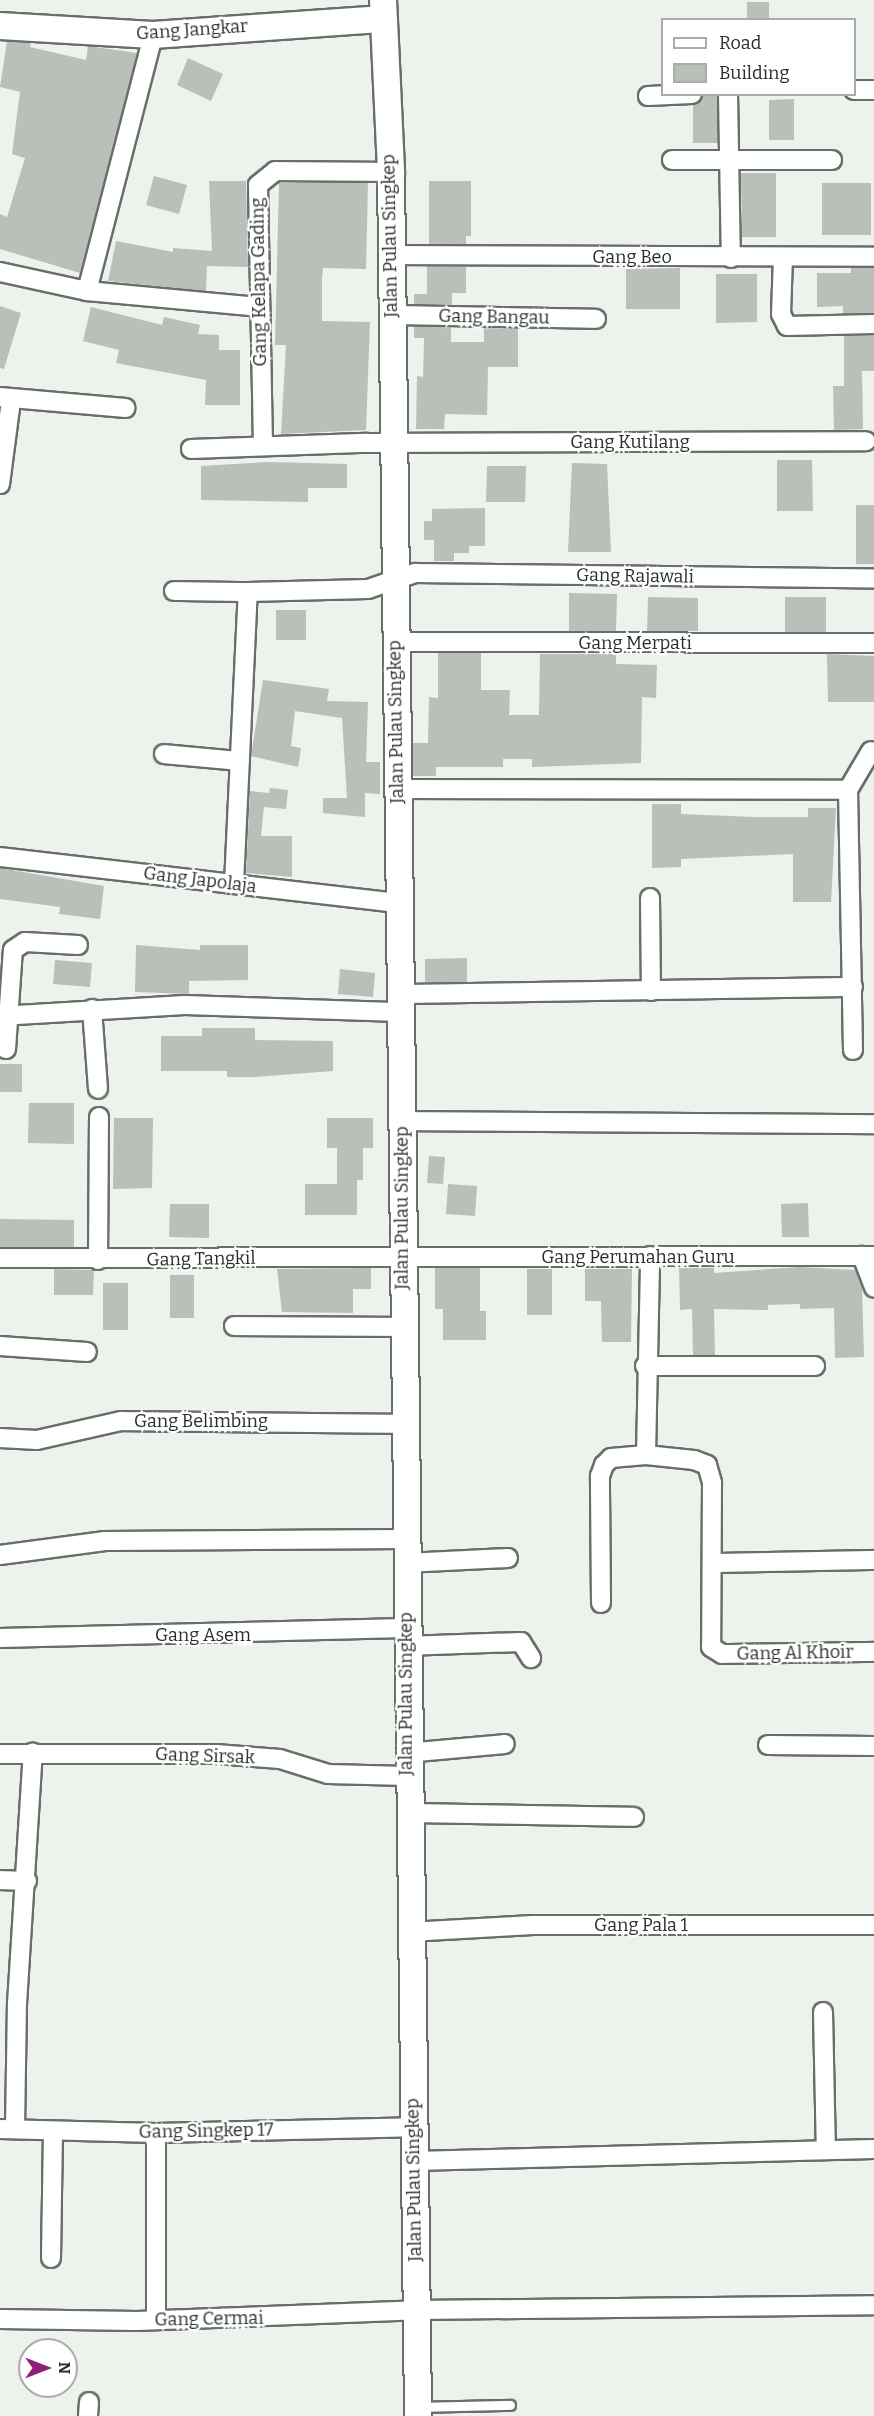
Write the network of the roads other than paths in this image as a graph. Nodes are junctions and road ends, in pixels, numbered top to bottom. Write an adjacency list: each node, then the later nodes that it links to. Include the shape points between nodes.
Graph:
1 (383, 10): 3 (street, Gang Jangkar); 12 (street, Jalan Pulau Singkep)
2 (0, 26): 3 (street, Gang Jangkar)
3 (153, 35): 18 (street)
4 (856, 90): 5 (street)
5 (874, 90)
6 (661, 95): 7 (street)
7 (648, 96)
8 (728, 96): 9 (street)
9 (730, 158): 10 (street); 11 (street); 16 (street)
10 (672, 160)
11 (832, 160)
12 (391, 172): 13 (street, Jalan Pulau Singkep); 19 (street, Gang Kelapa Gading, via 266,174 255,194)
13 (390, 255): 16 (street, Gang Beo); 20 (street, Jalan Pulau Singkep)
14 (783, 257): 15 (street, Gang Beo); 16 (street, Gang Beo); 22 (street, via 781,314 787,326)
15 (874, 257)
16 (730, 258)
17 (0, 272): 18 (street)
18 (87, 291): 19 (street)
19 (258, 307): 27 (street, Gang Kelapa Gading)
20 (391, 315): 21 (street, Gang Bangau); 26 (street, Jalan Pulau Singkep)
21 (596, 319)
22 (874, 324)
23 (5, 399): 24 (street); 29 (street)
24 (126, 408)
25 (866, 441): 26 (street, Gang Kutilang)
26 (393, 443): 27 (street, Gang Kutilang); 30 (street, Jalan Pulau Singkep)
27 (263, 445): 28 (street, Gang Kutilang)
28 (191, 449)
29 (0, 484)
30 (396, 577): 31 (street, Gang Rajawali); 33 (street, via 368,589); 34 (street, Jalan Pulau Singkep)
31 (874, 579)
32 (174, 591): 33 (street)
33 (248, 592): 38 (street)
34 (395, 642): 35 (street, Gang Merpati); 39 (street, Jalan Pulau Singkep)
35 (874, 643)
36 (871, 751): 40 (street)
37 (164, 754): 38 (street)
38 (240, 761): 42 (street)
39 (397, 789): 40 (street); 44 (street, Jalan Pulau Singkep)
40 (848, 790): 46 (street)
41 (0, 857): 42 (street, Gang Japolaja)
42 (234, 884): 44 (street, Gang Japolaja)
43 (650, 898): 47 (street)
44 (399, 903): 48 (street, Jalan Pulau Singkep)
45 (78, 945): 50 (street, via 25,942 14,950)
46 (852, 987): 47 (street); 52 (street)
47 (651, 991): 48 (street)
48 (400, 1003): 49 (street); 55 (street, Jalan Pulau Singkep)
49 (92, 1010): 50 (street); 53 (street)
50 (4, 1016): 51 (street)
51 (6, 1049)
52 (854, 1050)
53 (98, 1089)
54 (99, 1117): 61 (street)
55 (401, 1117): 56 (street); 59 (street, Jalan Pulau Singkep)
56 (874, 1124)
57 (650, 1256): 58 (street, Gang Perumahan Guru); 59 (street, Gang Perumahan Guru); 67 (street)
58 (868, 1256): 62 (street)
59 (402, 1257): 61 (street, Gang Tangkil); 64 (street, Jalan Pulau Singkep)
60 (0, 1258): 61 (street, Gang Tangkil)
61 (98, 1260)
62 (874, 1288)
63 (234, 1326): 64 (street)
64 (403, 1327): 69 (street, Jalan Pulau Singkep)
65 (0, 1346): 66 (street)
66 (87, 1352)
67 (645, 1366): 68 (street); 71 (street)
68 (815, 1366)
69 (404, 1424): 70 (street, Gang Belimbing, via 121,1421 37,1440); 72 (street, Jalan Pulau Singkep)
70 (0, 1438)
71 (646, 1455): 76 (street, via 707,1465 712,1483); 77 (street, via 611,1458 600,1476)
72 (404, 1551): 73 (street, via 105,1541); 74 (street); 79 (street, Jalan Pulau Singkep)
73 (0, 1555)
74 (508, 1558)
75 (874, 1560): 76 (street)
76 (712, 1563): 80 (street, Gang Al Khoir, via 709,1631 716,1652)
77 (601, 1603)
78 (0, 1638): 79 (street, Gang Asem)
79 (405, 1638): 81 (street, Gang Asem, via 521,1642); 87 (street, Jalan Pulau Singkep)
80 (874, 1652)
81 (531, 1658)
82 (506, 1744): 87 (street, Gang Sirsak)
83 (768, 1745): 84 (street)
84 (874, 1746)
85 (33, 1753): 86 (street, Gang Sirsak); 87 (street, Gang Sirsak, via 216,1754 280,1759 328,1774); 91 (street)
86 (0, 1754)
87 (406, 1764): 88 (street, Jalan Pulau Singkep)
88 (407, 1814): 89 (street); 93 (street, Jalan Pulau Singkep)
89 (634, 1816)
90 (0, 1880): 91 (street)
91 (27, 1881): 94 (street)
92 (874, 1924): 93 (street, Gang Pala 1, via 533,1925)
93 (409, 1932): 96 (street, Jalan Pulau Singkep)
94 (8, 2004): 97 (street)
95 (823, 2012): 101 (street)
96 (412, 2127): 99 (street, Gang Singkep 17); 102 (street, Jalan Pulau Singkep)
97 (7, 2129): 98 (street, Gang Singkep 17)
98 (53, 2131): 99 (street, Gang Singkep 17); 103 (street)
99 (156, 2133): 107 (street)
100 (874, 2149): 101 (street)
101 (826, 2150): 102 (street)
102 (414, 2161): 105 (street, Jalan Pulau Singkep)
103 (51, 2258)
104 (874, 2305): 105 (street, Gang Cermai)
105 (417, 2310): 107 (street, Gang Cermai); 109 (street, Jalan Pulau Singkep)
106 (0, 2319): 107 (street, Gang Cermai)
107 (156, 2320)
108 (510, 2405): 109 (lane)
109 (418, 2412)

